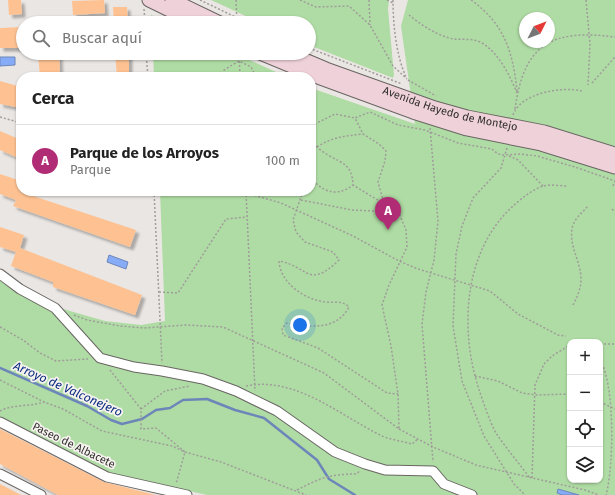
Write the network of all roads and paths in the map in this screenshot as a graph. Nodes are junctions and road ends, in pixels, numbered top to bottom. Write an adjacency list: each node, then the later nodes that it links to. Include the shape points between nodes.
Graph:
1 (172, 0): 15 (street)
2 (200, 0): 16 (path)
3 (236, 0): 17 (path)
4 (300, 0): 18 (path, via 316,7 349,6)
5 (369, 0): 18 (path)
6 (387, 0): 10 (path)
7 (393, 0): 10 (path)
8 (471, 0): 39 (path, via 490,16 505,38 514,64)
9 (586, 0): 19 (path)
10 (393, 3): 33 (path, via 401,61)
11 (146, 4): 13 (path); 14 (street)
12 (409, 15): 39 (path, via 448,38 471,39 482,43 505,69)
13 (145, 16)
14 (178, 16)
15 (205, 16)
16 (231, 16)
17 (237, 16)
18 (370, 25): 33 (path, via 393,66)
19 (589, 35): 20 (path); 36 (path); 39 (path, via 560,37 541,47 531,57 524,70)
20 (615, 38)
21 (316, 51): 35 (path)
22 (615, 58): 34 (path)
23 (147, 60): 27 (path)
24 (239, 60): 28 (path); 29 (path); 30 (path, via 251,67)
25 (277, 60): 31 (street)
26 (305, 60): 46 (street, Avenida Hayedo de Montejo, via 418,102)
27 (148, 72)
28 (223, 72)
29 (240, 72)
30 (254, 72)
31 (306, 72)
32 (316, 76): 46 (street, via 467,129)
33 (407, 79): 37 (path, via 437,97)
34 (592, 83)
35 (405, 85)
36 (588, 85)
37 (420, 91)
38 (582, 91): 40 (path, via 572,88 547,91)
39 (517, 93): 40 (path)
40 (515, 109): 46 (path)
41 (0, 117): 43 (path)
42 (355, 118): 44 (path, via 335,114); 45 (path, via 370,112 398,125); 47 (path)
43 (16, 122)
44 (316, 124)
45 (429, 132): 50 (path, via 458,143 492,149); 70 (path, via 438,221)
46 (510, 132): 49 (street, Avenida Hayedo de Montejo, via 571,140); 50 (path); 51 (street)
47 (363, 134): 48 (path, via 338,136); 63 (path, via 386,151 378,182)
48 (317, 147): 54 (path, via 345,163)
49 (615, 154)
50 (504, 155): 52 (path, via 537,156); 55 (path, via 518,160); 72 (path, via 499,171 481,187 467,210 456,254)
51 (615, 167)
52 (615, 181): 57 (path)
53 (316, 182): 54 (path, via 334,193 345,191)
54 (353, 184): 63 (path)
55 (543, 186): 56 (path); 73 (path, via 518,202 495,225 477,257)
56 (568, 186)
57 (613, 186)
58 (154, 196): 74 (path)
59 (246, 196): 68 (path)
60 (259, 196): 66 (path)
61 (302, 196): 62 (path)
62 (301, 200): 63 (path, via 374,211); 66 (path)
63 (384, 203): 69 (path, via 399,213 406,230 407,247)
64 (588, 206): 75 (path, via 573,226 572,243 581,279)
65 (612, 209): 67 (path)
66 (297, 210): 69 (path); 92 (path, via 293,220 296,232 305,242 333,252 339,260 320,274 310,274 289,263 278,261 279,270 288,282 314,300 343,302 349,307 336,323 322,326 288,323 282,328 282,334 318,348 387,393)
67 (615, 212)
68 (247, 218): 74 (path, via 226,219 178,293); 80 (path)
69 (399, 261): 70 (path); 92 (path, via 382,305)
70 (431, 273): 72 (path); 105 (path, via 422,324)
71 (0, 274): 76 (street, via 20,289)
72 (454, 280): 73 (path); 109 (path, via 453,326 462,380 484,436)
73 (472, 284): 79 (path, via 490,291 518,314 558,335); 87 (path, via 468,328)
74 (159, 292): 78 (path)
75 (573, 305)
76 (55, 308): 78 (path, via 87,320 120,326); 84 (street)
77 (0, 327): 84 (path, via 56,361)
78 (160, 327): 80 (path, via 223,326); 86 (path)
79 (566, 336)
80 (253, 340): 90 (path); 103 (path, via 324,373)
81 (603, 344): 82 (path)
82 (615, 344)
83 (567, 347): 94 (path, via 544,364 535,385)
84 (100, 358): 86 (street); 99 (path)
85 (603, 364): 98 (path, via 612,391)
86 (162, 371): 89 (street)
87 (475, 376): 94 (path, via 498,380 522,393); 111 (path, via 495,431)
88 (0, 380): 96 (path)
89 (208, 382): 91 (street); 99 (path, via 165,391)
90 (254, 384): 91 (path); 95 (path); 104 (path, via 278,385 315,398 382,436 412,444)
91 (230, 389): 95 (street)
92 (398, 394): 103 (path)
93 (567, 394): 94 (path)
94 (536, 395): 112 (path)
95 (255, 400): 107 (street, via 277,411 335,452)
96 (44, 402): 101 (path, via 31,406 7,407); 106 (path, via 63,409 102,431 172,446)
97 (603, 404): 98 (path)
98 (612, 408): 100 (path); 121 (path, via 612,440)
99 (141, 409): 106 (path, via 141,429 156,428)
100 (615, 409)
101 (0, 411)
102 (0, 422): 114 (street, Paseo de Albacete, via 107,477)
103 (399, 429): 104 (path)
104 (418, 439): 105 (path)
105 (433, 447): 108 (path); 109 (path, via 476,465)
106 (185, 452): 113 (path, via 221,462); 114 (path)
107 (364, 464): 108 (street, via 385,470); 113 (path, via 357,474 337,474 318,479)
108 (433, 471): 118 (street, via 444,484)
109 (508, 473): 111 (path); 119 (path)
110 (0, 474): 115 (street)
111 (529, 477): 112 (path)
112 (532, 478): 120 (path)
113 (296, 491): 117 (path)
114 (174, 493): 116 (street, Paseo de Albacete)
115 (41, 495)
116 (186, 495)
117 (306, 495)
118 (472, 495)
119 (525, 495)
120 (599, 495)
121 (606, 495)

